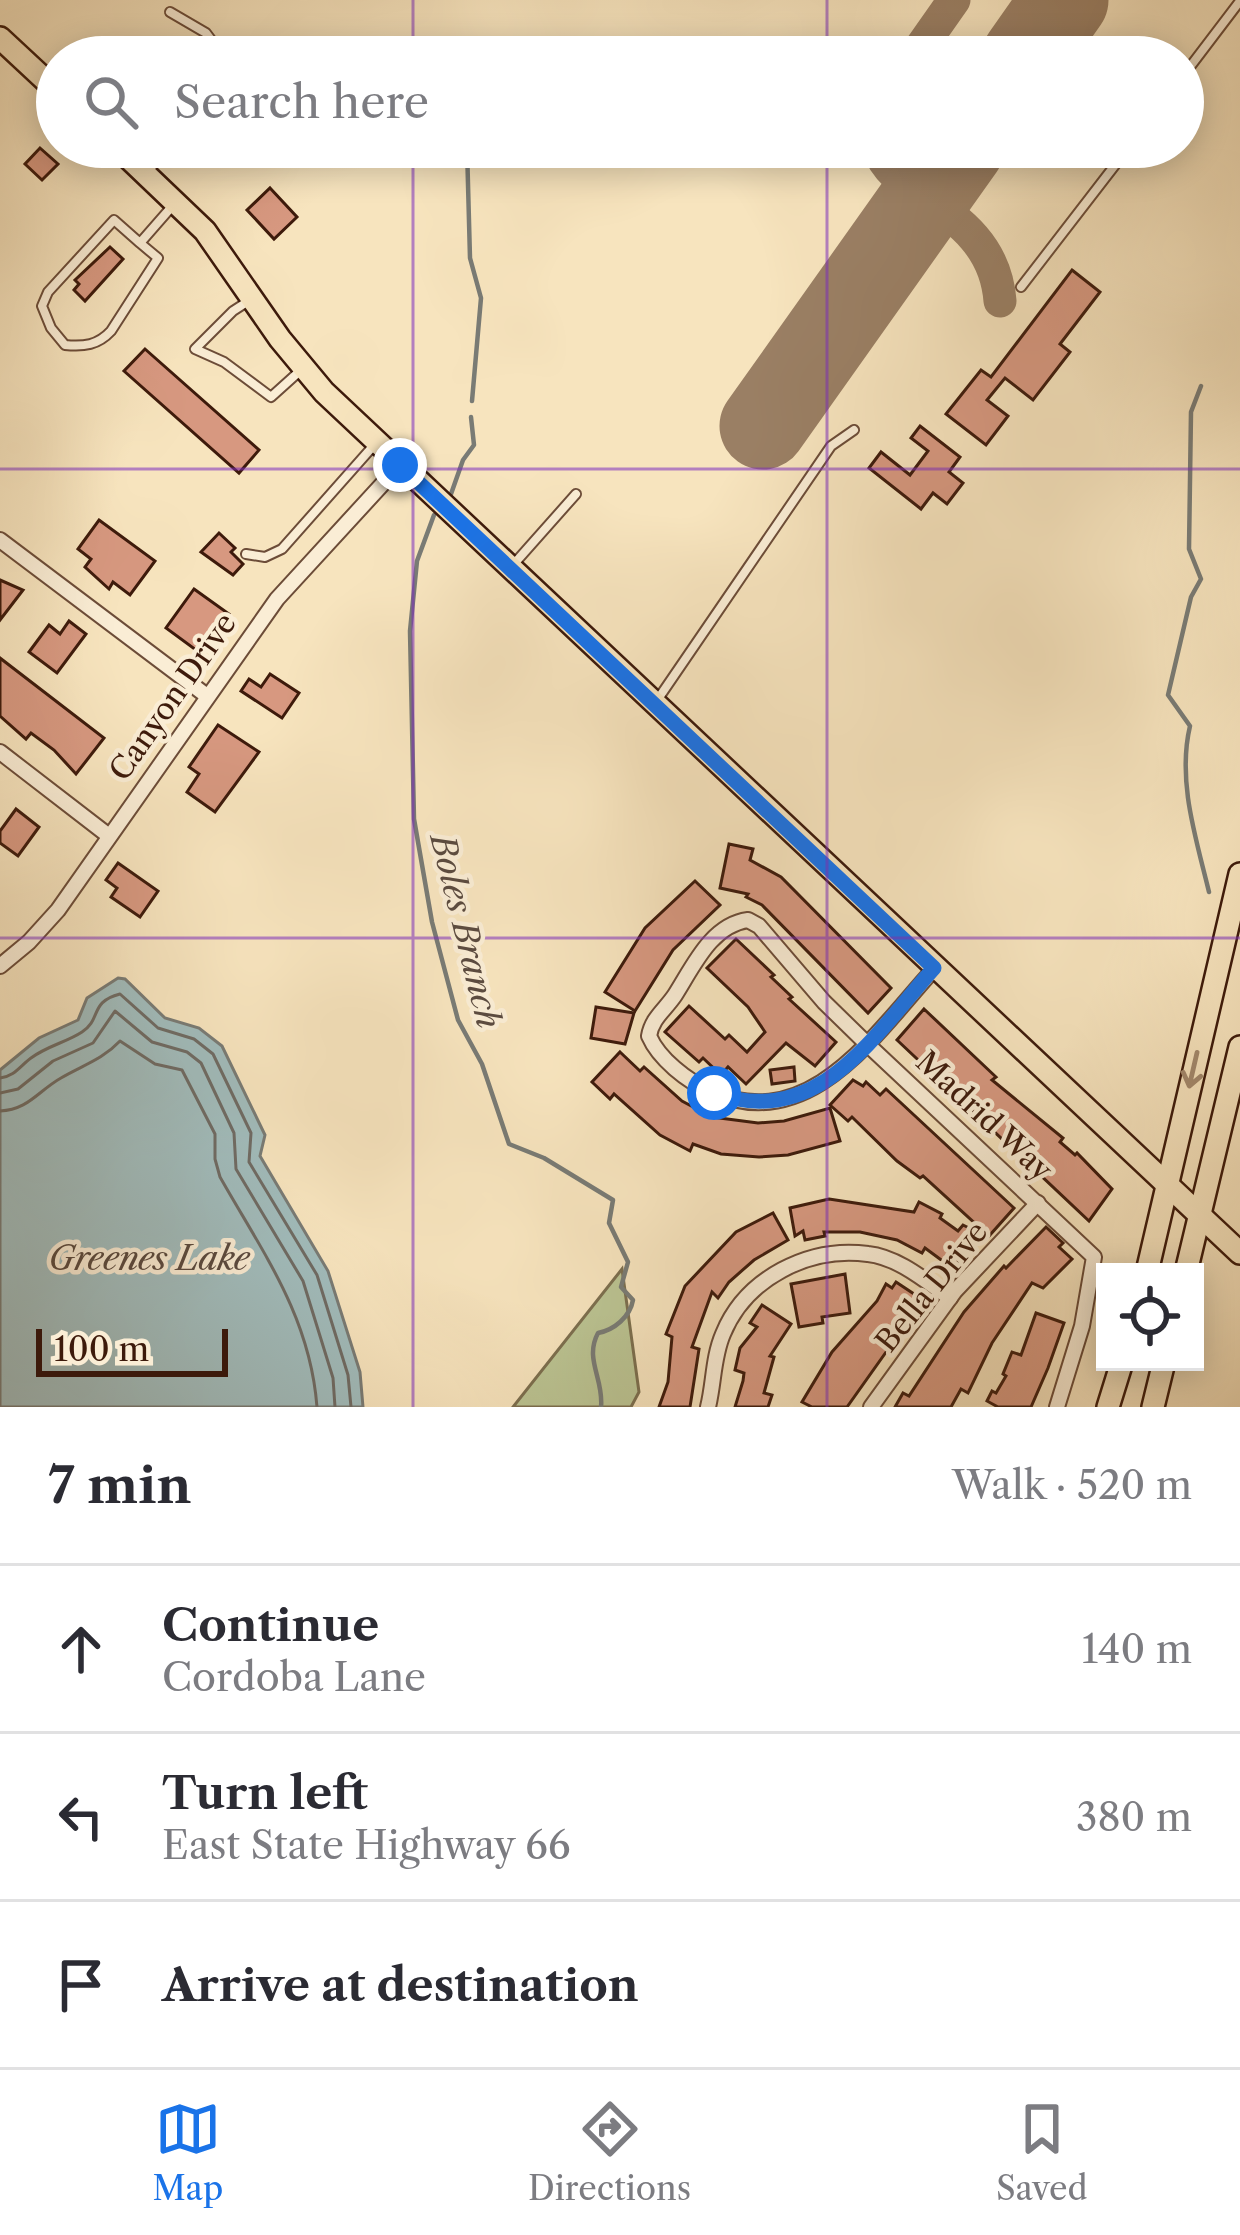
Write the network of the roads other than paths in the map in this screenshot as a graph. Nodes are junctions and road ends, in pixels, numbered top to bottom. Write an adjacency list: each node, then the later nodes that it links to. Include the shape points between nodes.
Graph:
1 (1240, 1): 5 (lane)
2 (170, 12): 3 (lane)
3 (208, 36)
4 (0, 38): 6 (main road)
5 (1204, 48)
6 (36, 71)
7 (140, 168): 10 (main road)
8 (151, 168): 10 (lane)
9 (1113, 168): 13 (lane)
10 (146, 174): 11 (main road)
11 (176, 202): 12 (lane); 14 (main road)
12 (140, 243): 12 (lane, via 158,258 111,331 65,345 42,306 48,292 114,220)
13 (1021, 287)
14 (254, 298): 15 (main road); 15 (lane, via 195,349 271,397)
15 (303, 368): 17 (main road)
16 (854, 430): 24 (lane, via 831,446)
17 (376, 442): 18 (main road); 21 (lane, via 282,549)
18 (400, 465): 22 (main road); 23 (street, Canyon Drive, via 296,576)
19 (576, 494): 22 (lane)
20 (0, 540): 23 (street)
21 (246, 554)
22 (510, 569): 24 (main road)
23 (207, 696): 26 (street, Canyon Drive)
24 (653, 705): 29 (main road)
25 (0, 752): 26 (street)
26 (109, 836): 28 (street, Canyon Drive, via 58,910)
27 (1240, 874): 32 (main road, one-way to 32)
28 (0, 966)
29 (934, 968): 30 (street); 32 (main road)
30 (866, 1043): 30 (street, Madrid Way, via 748,920 701,952 649,1036 698,1085 748,1102 813,1090); 33 (street, Madrid Way)
31 (1240, 1047): 34 (main road)
32 (1166, 1184): 34 (main road); 36 (main road)
33 (1038, 1203): 38 (street, Bella Drive); 43 (street, Madrid Way, via 1094,1257)
34 (1200, 1216): 35 (main road); 37 (main road)
35 (1240, 1253)
36 (1149, 1263)
37 (1188, 1263)
38 (950, 1298): 41 (street, via 871,1253 803,1260 765,1278 739,1304 716,1354); 42 (street, Bella Drive)
39 (1119, 1371): 44 (main road)
40 (1162, 1371): 45 (main road)
41 (708, 1407)
42 (871, 1407)
43 (1057, 1407)
44 (1108, 1407)
45 (1153, 1407)

